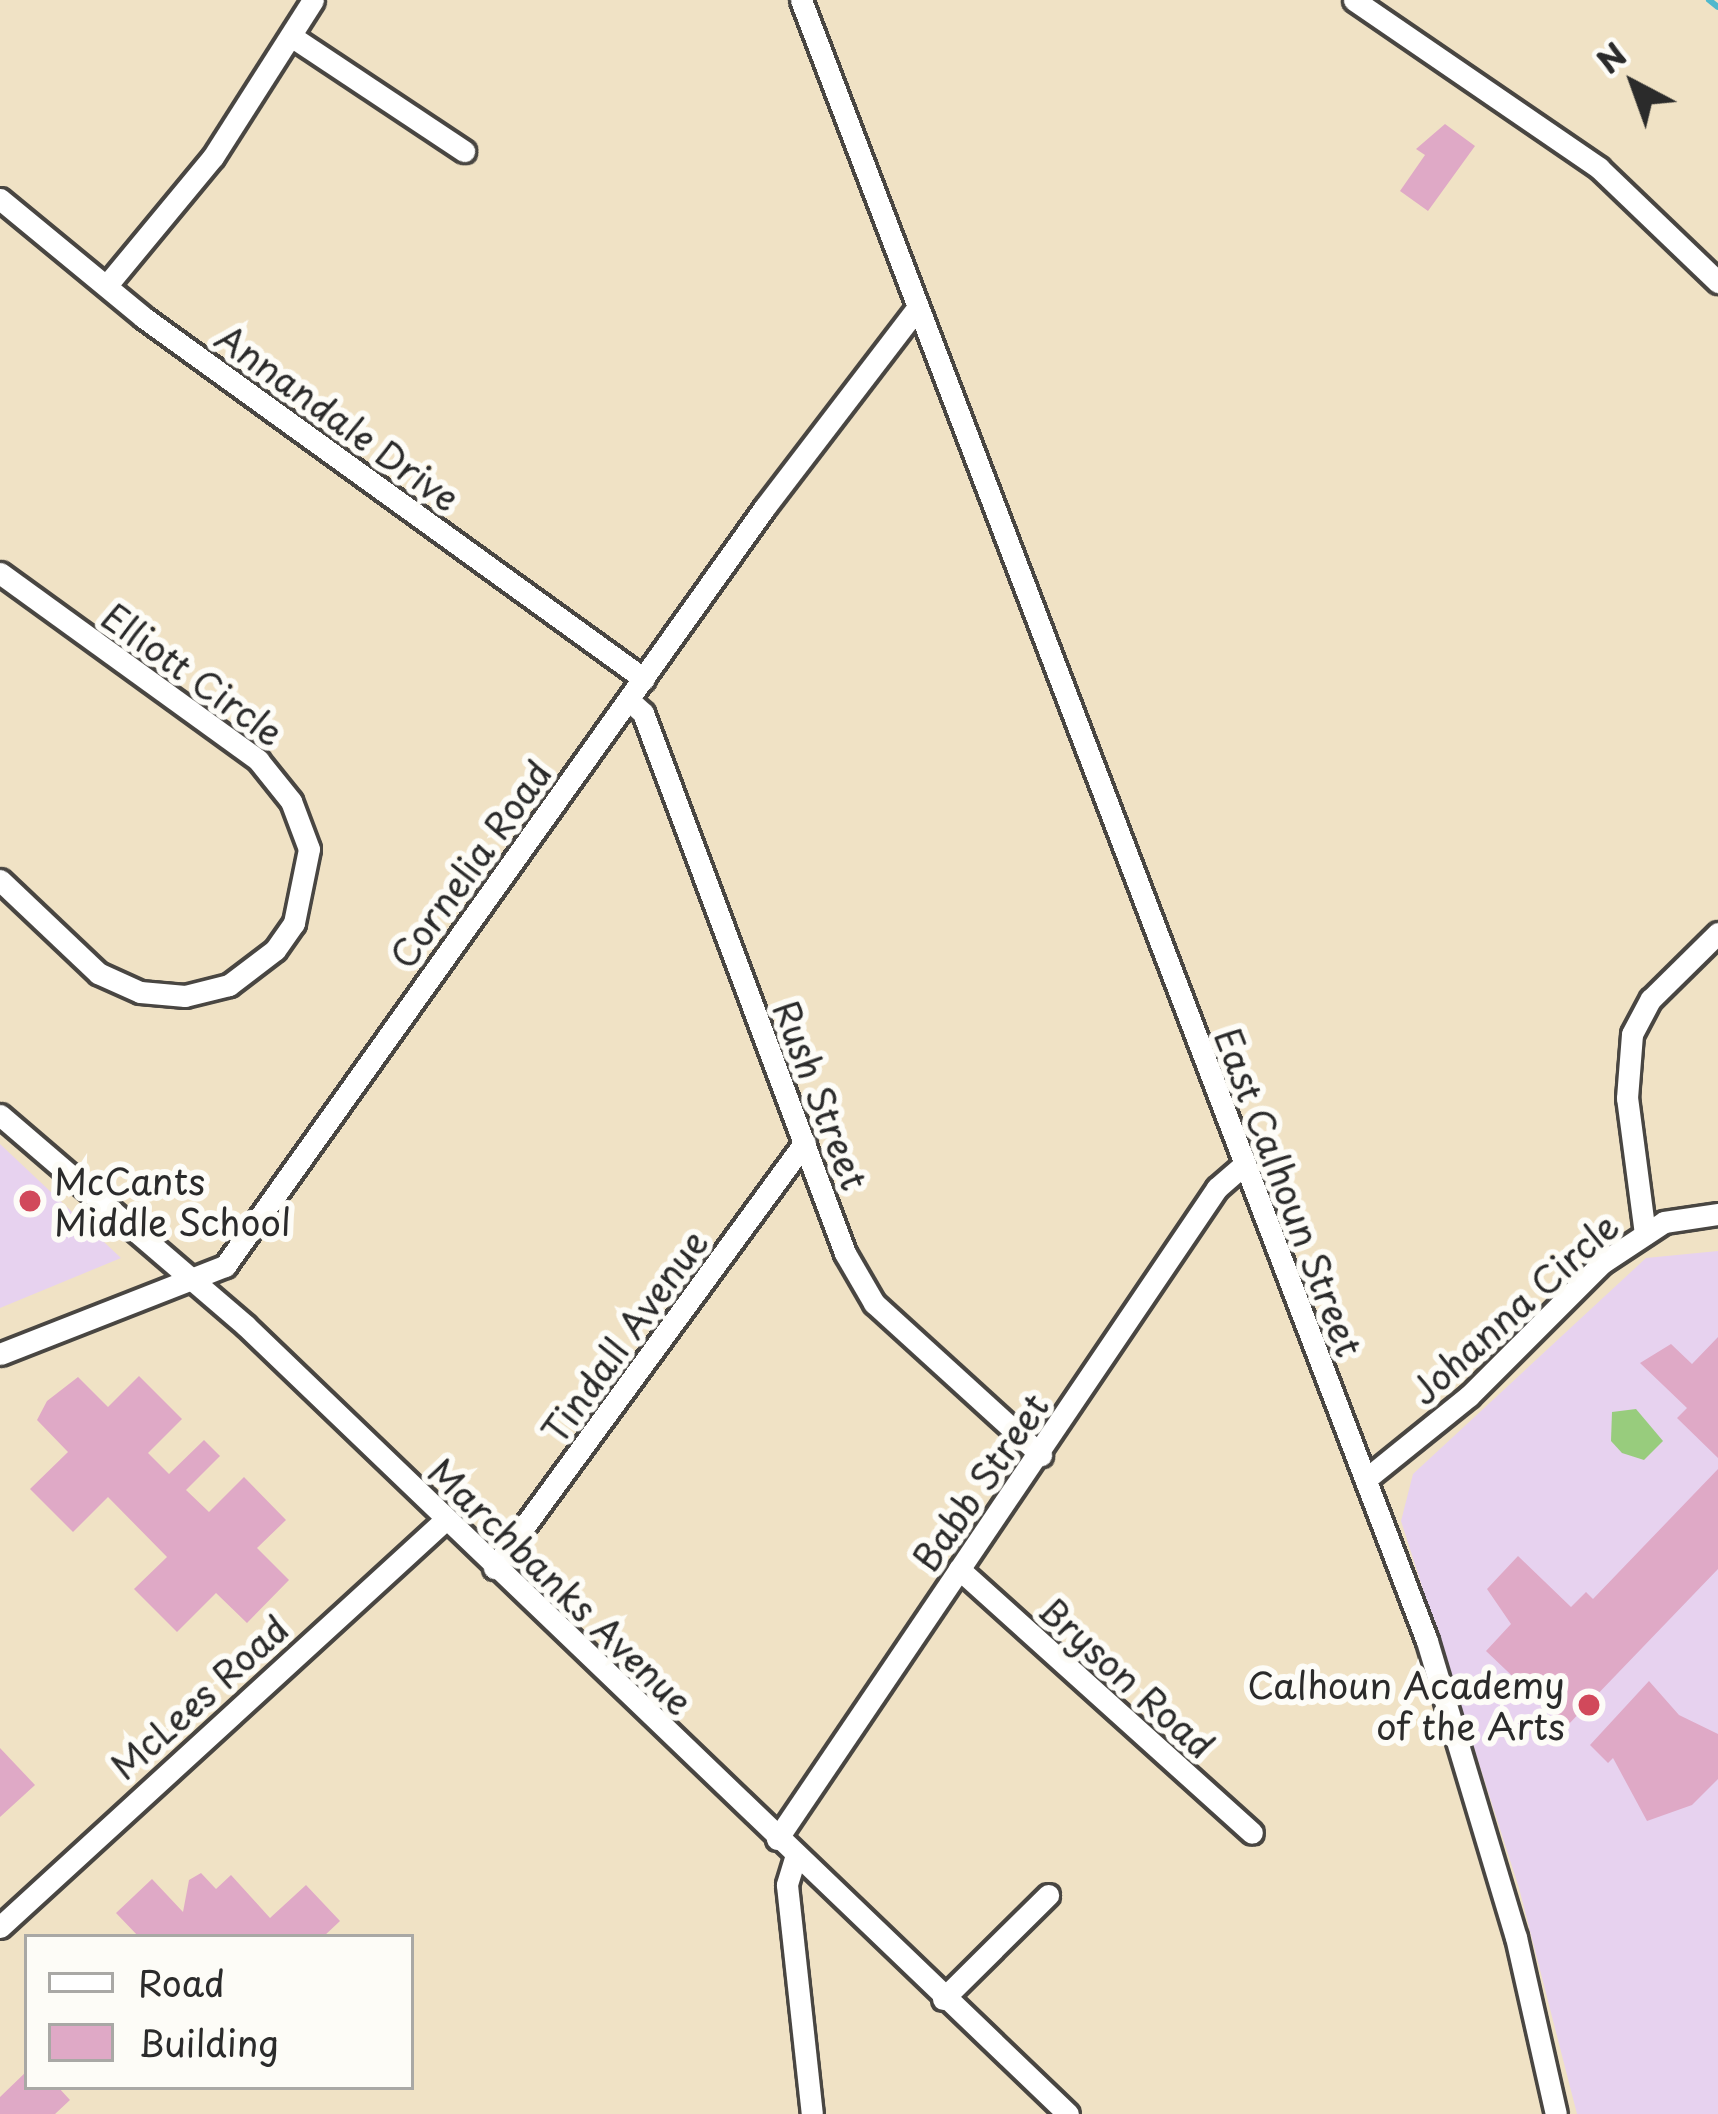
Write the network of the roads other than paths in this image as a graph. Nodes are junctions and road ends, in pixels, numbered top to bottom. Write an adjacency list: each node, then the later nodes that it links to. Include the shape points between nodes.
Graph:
1 (314, 0): 4 (street)
2 (801, 0): 9 (street, East Calhoun Street)
3 (1354, 0): 7 (street, via 1599,168)
4 (291, 36): 5 (street); 8 (street, via 213,157)
5 (464, 151)
6 (0, 199): 8 (street, Annandale Drive)
7 (1718, 282)
8 (107, 285): 11 (street, Annandale Drive)
9 (917, 308): 11 (street, Cornelia Road); 17 (street, East Calhoun Street)
10 (0, 573): 13 (street, Elliott Circle, via 268,770 292,801 309,849 294,922 275,950 230,985 185,997 140,992 98,973)
11 (644, 679): 12 (street, Cornelia Road)
12 (629, 700): 16 (street, Rush Street, via 643,712); 20 (street, Cornelia Road, via 266,1213 225,1266)
13 (0, 880)
14 (1718, 933): 19 (street, via 1651,999 1627,1054)
15 (0, 1115): 20 (street, Marchbanks Avenue)
16 (805, 1142): 22 (street, Rush Street, via 845,1253 874,1303); 25 (street, Tindall Avenue)
17 (1242, 1166): 22 (street, Babb Street, via 1217,1188); 23 (street, East Calhoun Street)
18 (1718, 1214): 19 (street, Johanna Circle, via 1664,1222)
19 (1645, 1234): 23 (street, Johanna Circle, via 1602,1263 1468,1396)
20 (192, 1282): 21 (street, Cornelia Road, via 124,1300); 24 (street, Marchbanks Avenue)
21 (0, 1354)
22 (1041, 1455): 26 (street, Babb Street)
23 (1366, 1479): 35 (street, East Calhoun Street, via 1441,1686 1516,1937)
24 (445, 1520): 25 (street, Marchbanks Avenue); 31 (street, McLees Road)
25 (494, 1568): 28 (street, Marchbanks Avenue)
26 (959, 1569): 27 (street, Bryson Road); 28 (street, Babb Street)
27 (1252, 1833)
28 (777, 1840): 29 (street, Marchbanks Avenue)
29 (795, 1858): 32 (street, Marchbanks Avenue); 33 (street, via 787,1886)
30 (1048, 1894): 32 (street)
31 (0, 1928)
32 (943, 1999): 34 (street, Marchbanks Avenue)
33 (812, 2114)
34 (1068, 2114)
35 (1556, 2114)

